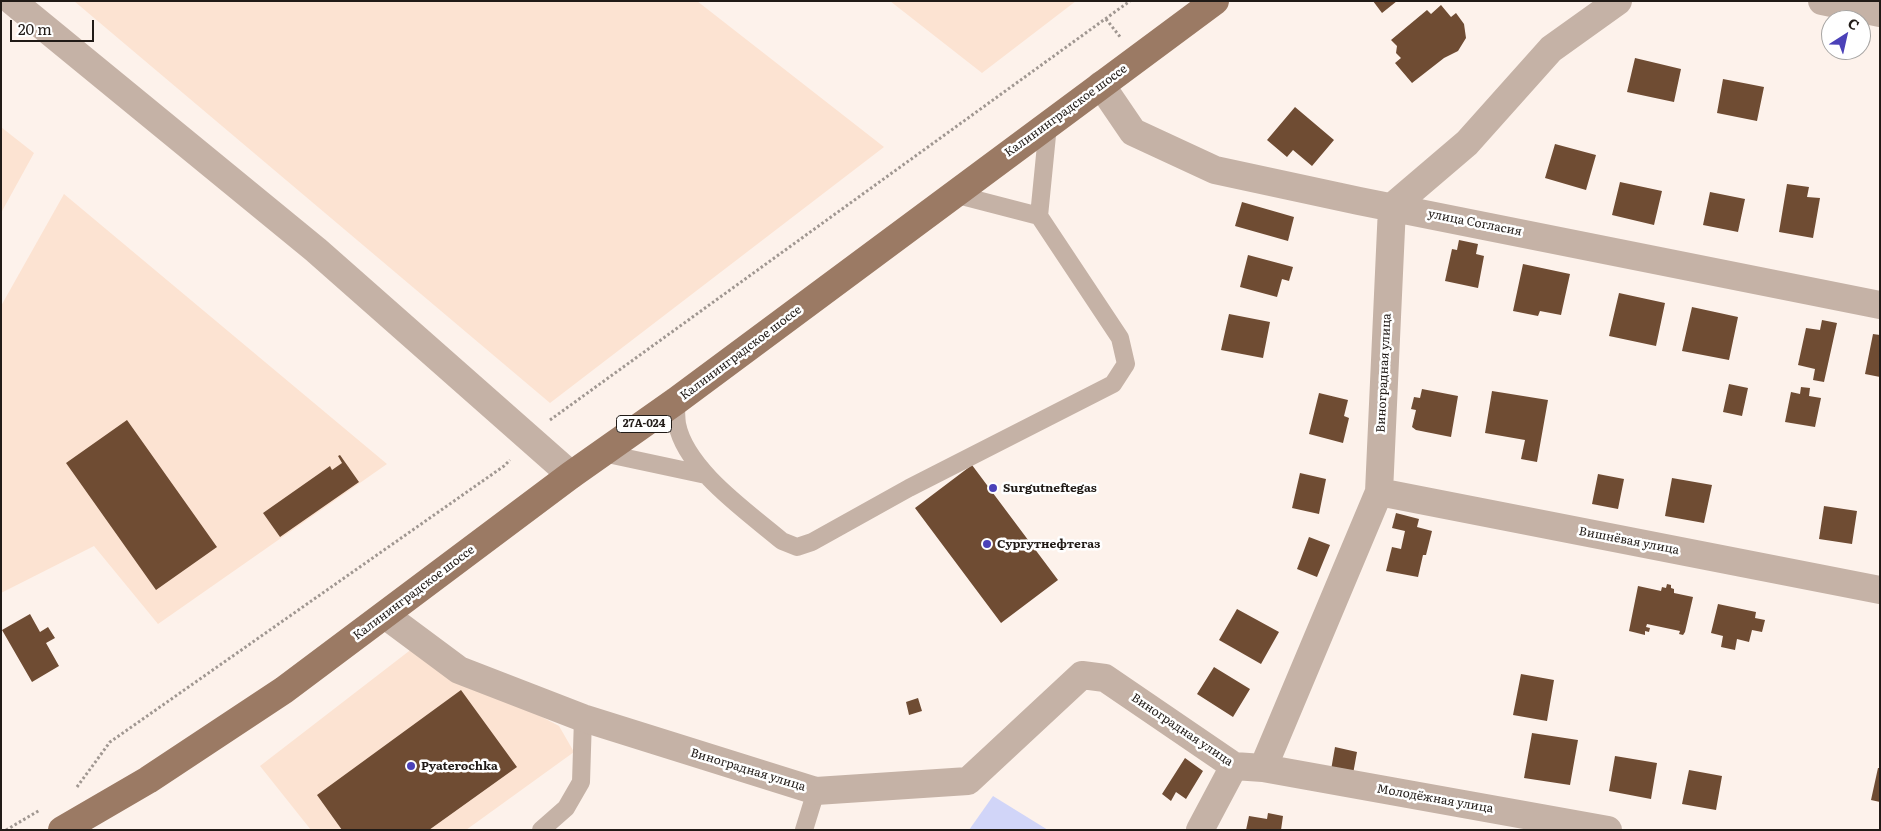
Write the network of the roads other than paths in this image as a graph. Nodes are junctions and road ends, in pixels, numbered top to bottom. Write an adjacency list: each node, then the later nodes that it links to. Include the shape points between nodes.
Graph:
1 (12, 1): 14 (street, via 316,250)
2 (1215, 1): 6 (main road, Калининградское шоссе / 27А-024)
3 (1618, 1): 9 (street, via 1551,49 1467,143)
4 (1822, 1): 5 (street)
5 (1880, 13)
6 (1102, 85): 7 (main road, Калининградское шоссе / 27А-024); 9 (street, улица Согласия, via 1133,132 1215,170)
7 (1048, 124): 8 (main road, Калининградское шоссе / 27А-024); 10 (lane)
8 (954, 194): 10 (lane); 12 (main road, Калининградское шоссе / 27А-024)
9 (1392, 206): 11 (street, улица Согласия); 16 (street, Виноградная улица)
10 (1039, 216): 15 (lane, via 1120,338 1126,364 1112,384 797,547 782,541)
11 (1880, 306)
12 (676, 401): 13 (main road, Калининградское шоссе / 27А-024); 15 (lane, via 677,425 687,449)
13 (603, 453): 14 (main road, Калининградское шоссе / 27А-024); 15 (lane)
14 (571, 475): 18 (main road, Калининградское шоссе / 27А-024)
15 (706, 475)
16 (1379, 492): 17 (street, Вишнёвая улица); 21 (street, Виноградная улица)
17 (1880, 590)
18 (385, 614): 19 (street, Виноградная улица, via 460,670); 23 (main road, Калининградское шоссе / 27А-024, via 284,690 148,780)
19 (583, 718): 22 (street, Виноградная улица); 24 (lane, via 581,782 566,808)
20 (1234, 766): 21 (street, Виноградная улица); 22 (street, Виноградная улица, via 1105,678 1082,675 968,782); 26 (street)
21 (1263, 768): 27 (street, Молодёжная улица)
22 (816, 791): 25 (lane)
23 (62, 830)
24 (540, 830)
25 (804, 830)
26 (1200, 830)
27 (1608, 830)

